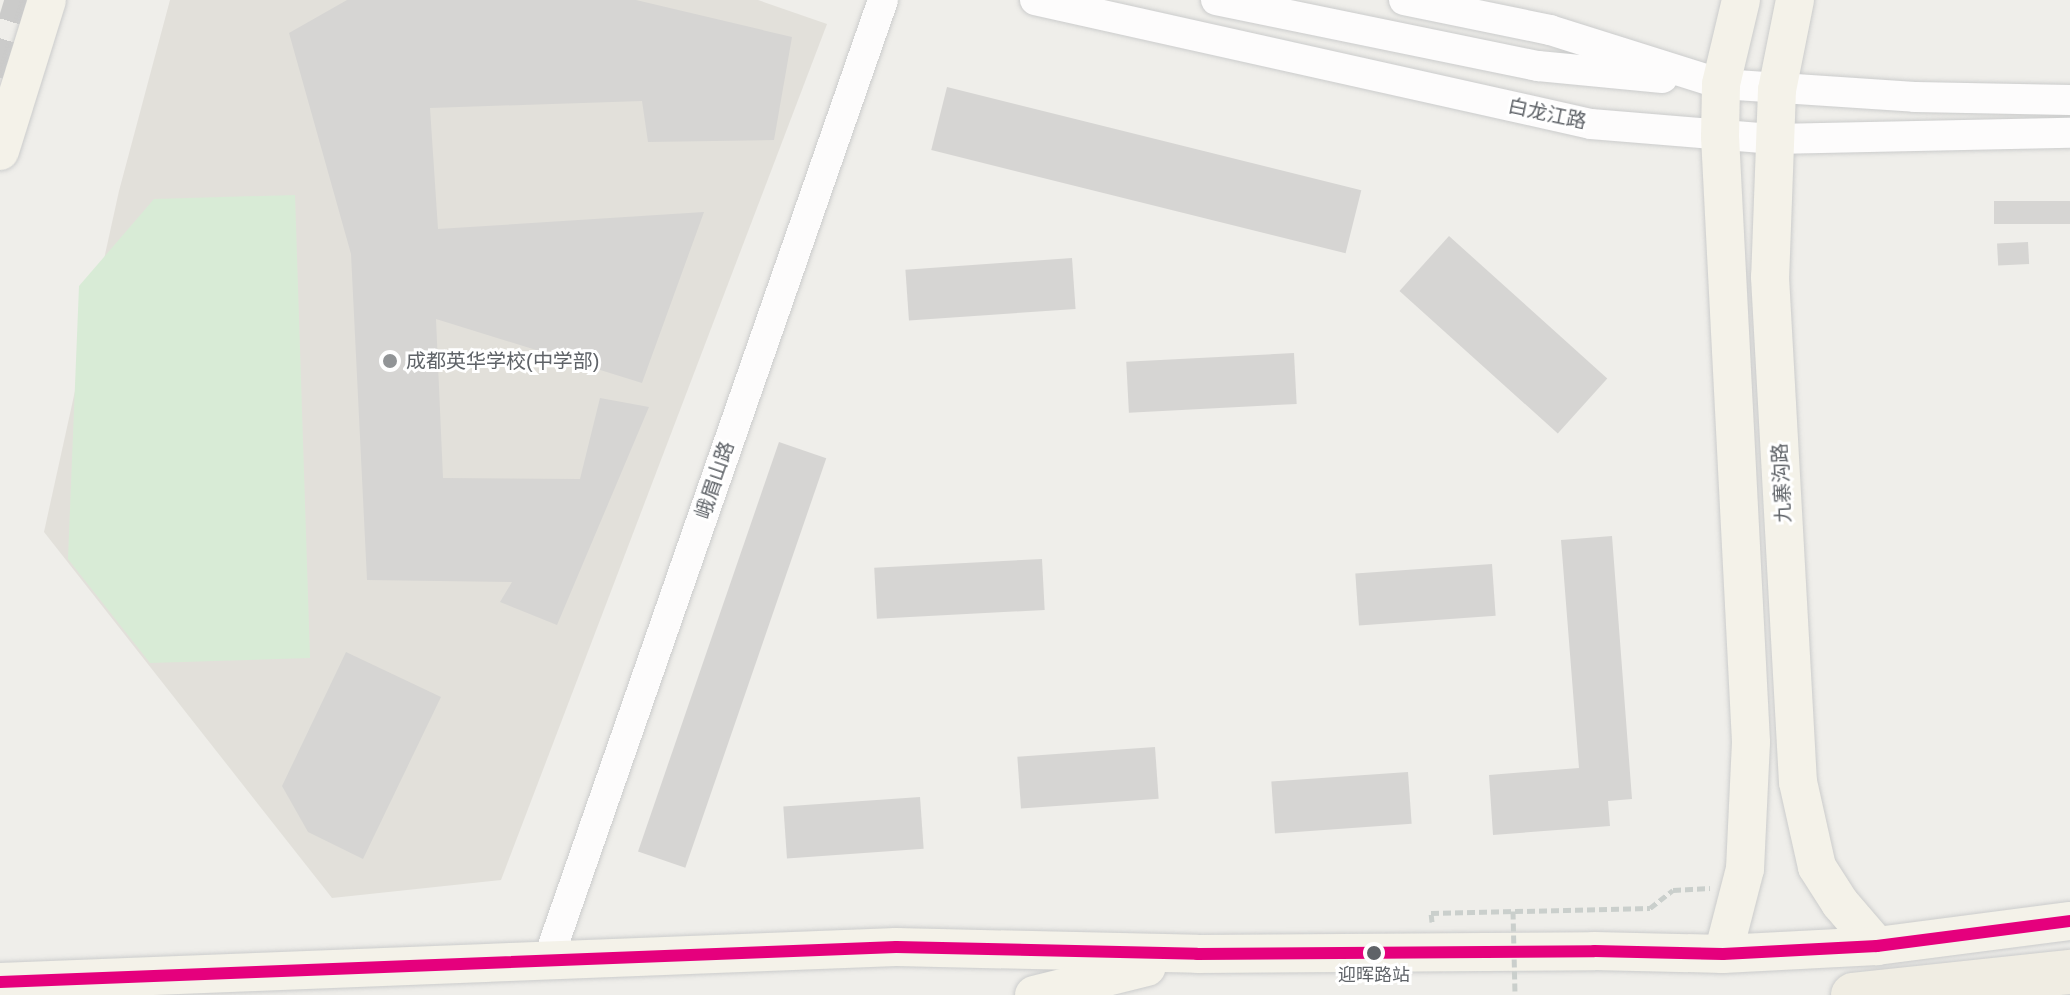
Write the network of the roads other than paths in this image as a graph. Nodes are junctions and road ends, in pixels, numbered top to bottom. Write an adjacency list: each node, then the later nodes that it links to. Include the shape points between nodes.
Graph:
1 (47, 0): 14 (main road)
2 (883, 0): 20 (street, 峨眉山路)
3 (1035, 0): 12 (street, 白龙江路, via 1591,124)
4 (1216, 0): 8 (street, via 1538,66)
5 (1404, 0): 8 (street, via 1550,30)
6 (1741, 0): 8 (main road)
7 (1795, 0): 9 (main road, 九寨沟路)
8 (1721, 84): 9 (street); 12 (main road)
9 (1777, 90): 10 (street); 13 (main road, 九寨沟路)
10 (2070, 100)
11 (2070, 133): 13 (street, 白龙江路)
12 (1720, 137): 13 (street, 白龙江路); 18 (main road, via 1751,742 1745,869)
13 (1774, 139): 16 (main road, 九寨沟路, via 1770,277 1798,782 1817,867)
14 (0, 151)
15 (2070, 921): 16 (main road)
16 (1877, 946): 18 (main road)
17 (1197, 954): 18 (main road); 20 (main road, via 896,947); 25 (main road)
18 (1723, 954)
19 (0, 956): 23 (main road)
20 (548, 960): 21 (main road)
21 (235, 971): 23 (main road); 24 (street)
22 (2070, 972): 26 (highway)
23 (14, 982)
24 (191, 995)
25 (1034, 995)
26 (1853, 995)

